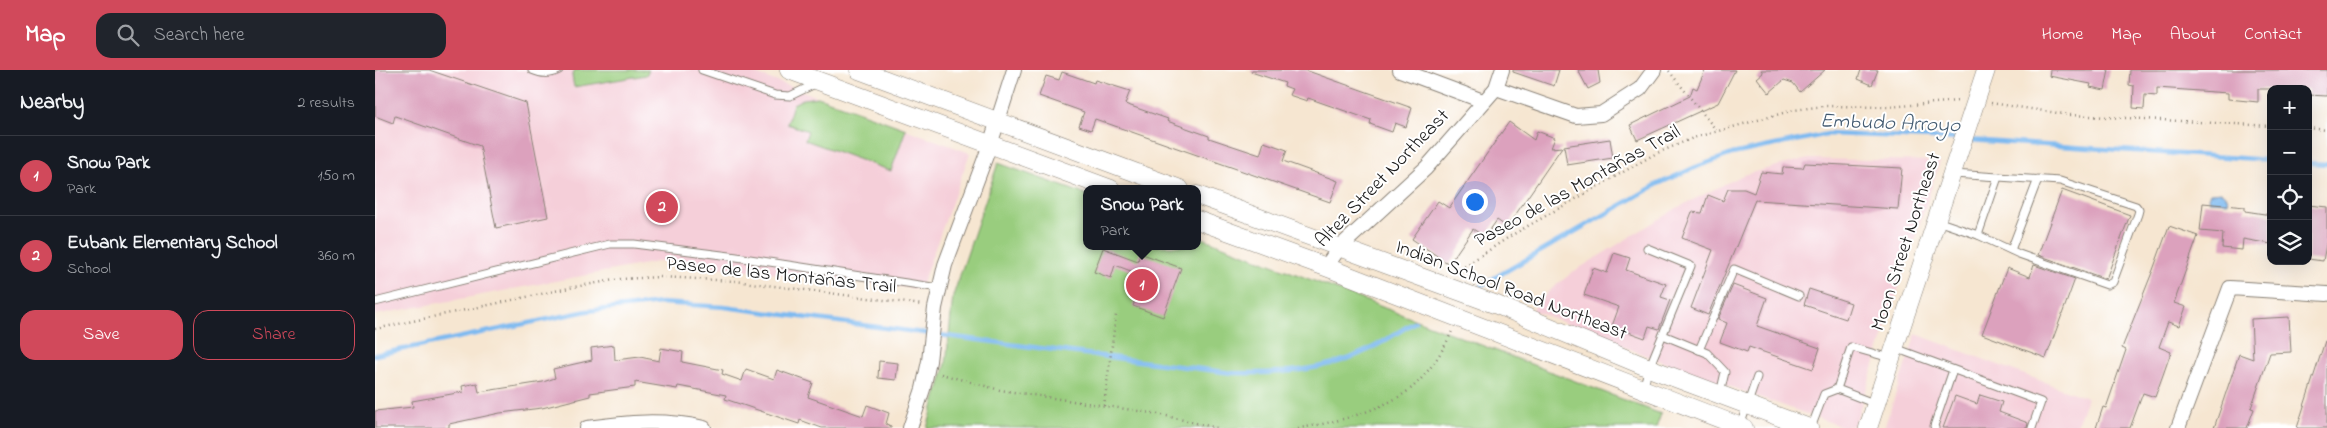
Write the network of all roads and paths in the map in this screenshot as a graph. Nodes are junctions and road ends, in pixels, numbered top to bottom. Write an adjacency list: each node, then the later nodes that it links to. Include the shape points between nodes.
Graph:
1 (532, 70): 2 (lane, via 542,74)
2 (559, 70)
3 (702, 70): 12 (lane, via 775,95 790,96)
4 (789, 70): 12 (street)
5 (859, 70): 16 (street)
6 (1014, 70): 16 (street)
7 (1400, 70): 14 (street)
8 (1502, 70): 13 (street, Altez Street Northeast)
9 (1654, 70): 13 (street, via 1640,89 1601,114 1588,116 1571,114)
10 (1668, 70): 19 (path)
11 (1987, 70): 15 (street, Moon Street Northeast)
12 (820, 82): 21 (street)
13 (1496, 88): 14 (street, Altez Street Northeast)
14 (1483, 101): 31 (street, Altez Street Northeast, via 1426,168)
15 (1974, 107): 17 (path, Paseo de las Montañas Trail); 19 (path, Paseo de las Montañas Trail, via 1824,106 1794,110); 22 (street, Moon Street Northeast)
16 (998, 121): 21 (street); 26 (street)
17 (2267, 126)
18 (2312, 128): 20 (path)
19 (1716, 130): 36 (path, Paseo de las Montañas Trail, via 1655,154 1512,235 1449,276)
20 (2327, 130)
21 (990, 145): 25 (street); 35 (street)
22 (1955, 166): 23 (lane); 28 (street, Moon Street Northeast)
23 (1998, 177): 24 (lane); 30 (lane)
24 (2038, 180): 33 (lane); 33 (lane, via 2064,182 2138,207 2113,282 2102,284)
25 (1100, 185)
26 (1169, 185)
27 (1201, 196): 31 (street, Indian School Road Northeast)
28 (1937, 220): 30 (lane); 46 (street, Moon Street Northeast)
29 (1201, 221): 34 (street)
30 (1978, 235): 33 (lane)
31 (1339, 248): 34 (street, Altez Street Northeast); 36 (street, Indian School Road Northeast)
32 (1647, 248): 44 (lane, via 1691,266)
33 (2011, 250)
34 (1326, 267): 42 (street)
35 (939, 288): 39 (lane, via 730,256 610,244); 40 (street)
36 (1455, 290): 47 (street, Indian School Road Northeast)
37 (2327, 294): 67 (street, via 2230,288)
38 (1799, 296): 45 (lane, via 1734,269)
39 (375, 302)
40 (935, 312): 43 (path, Paseo de las Montañas Trail, via 735,281 661,277 574,287); 60 (street, via 923,389)
41 (1116, 315): 56 (path)
42 (1461, 320): 52 (street); 62 (path, via 1414,386 1398,396 1340,419)
43 (375, 329)
44 (1663, 335): 45 (lane); 47 (lane)
45 (1699, 350): 53 (lane, via 1707,353 1725,372)
46 (1893, 353): 48 (lane); 51 (lane, via 1851,347); 55 (street, Moon Street Northeast)
47 (1649, 368): 52 (lane); 53 (street, Indian School Road Northeast)
48 (1953, 370): 65 (lane); 66 (lane, via 2041,402)
49 (939, 374): 56 (path, via 1000,390)
50 (1757, 377): 54 (lane)
51 (1837, 389): 55 (lane); 63 (lane, via 1824,394)
52 (1642, 390): 57 (street)
53 (1720, 394): 54 (street, Indian School Road Northeast)
54 (1747, 404): 57 (lane); 63 (street, Indian School Road Northeast)
55 (1876, 404): 64 (street, Moon Street Northeast)
56 (1104, 406): 61 (path)
57 (1742, 427)
58 (587, 428): 59 (street, via 639,422 682,423)
59 (704, 428)
60 (910, 428)
61 (1217, 428)
62 (1298, 428)
63 (1810, 428)
64 (1868, 428)
65 (1935, 428)
66 (2032, 428)
67 (2178, 428)

